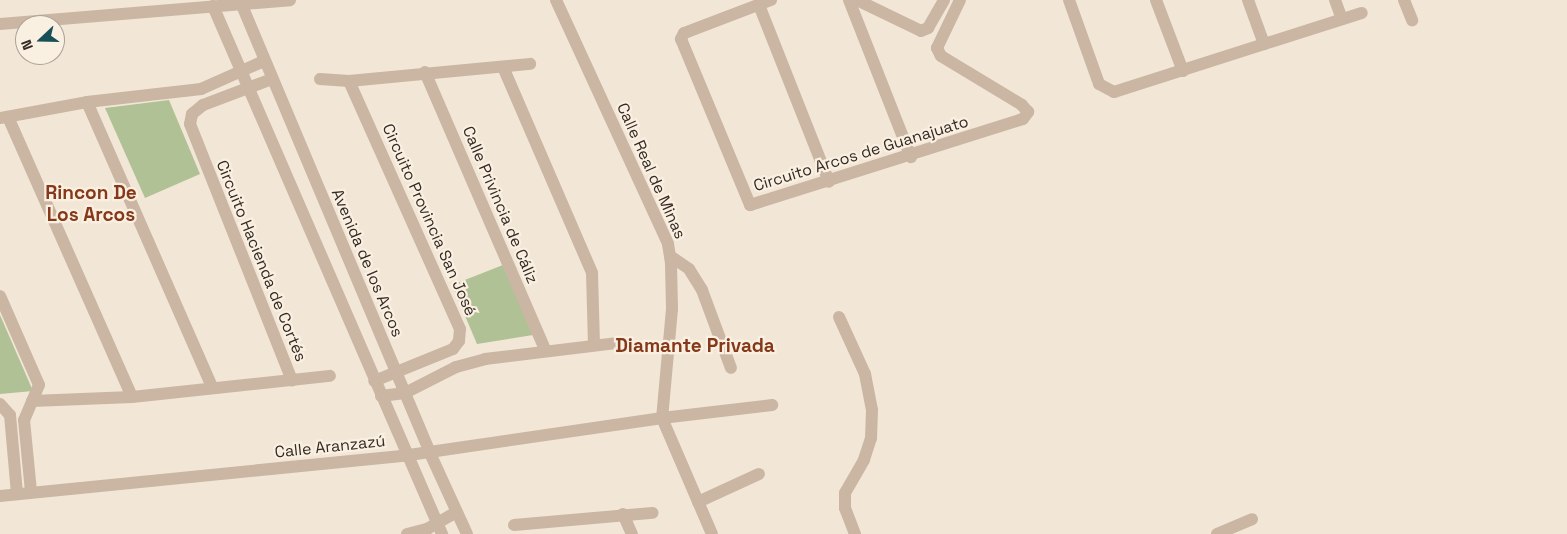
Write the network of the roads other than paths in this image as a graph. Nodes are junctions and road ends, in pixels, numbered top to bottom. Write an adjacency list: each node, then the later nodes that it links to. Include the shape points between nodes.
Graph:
1 (290, 0): 13 (street)
2 (556, 0): 35 (street, Calle Real de Minas, via 661,228)
3 (849, 0): 33 (street)
4 (857, 0): 5 (street, via 921,31 928,28)
5 (944, 0)
6 (960, 0): 33 (street, Circuito Arcos de Guanajuato, via 940,36 937,48 941,56 1022,104 1028,112 1018,122)
7 (1068, 0): 24 (street, via 1099,84 1114,92)
8 (1156, 0): 24 (street)
9 (1248, 0): 20 (street)
10 (1335, 0): 17 (street)
11 (1404, 0): 18 (street)
12 (765, 2): 34 (street); 34 (street, Circuito Arcos de Guanajuato, via 684,33 681,39 750,205)
13 (241, 3): 15 (street); 21 (street, Avenida de los Arcos)
14 (189, 4): 15 (street); 19 (street)
15 (213, 6): 25 (street)
16 (1362, 13): 17 (street)
17 (1342, 19): 20 (street)
18 (1412, 20)
19 (0, 24)
20 (1264, 44): 24 (street)
21 (264, 61): 25 (street); 27 (street, Avenida de los Arcos)
22 (530, 64): 23 (street)
23 (503, 67): 26 (street); 39 (street, via 592,274)
24 (1183, 71)
25 (242, 72): 30 (street); 31 (street, via 201,89)
26 (424, 72): 29 (street); 40 (street, Calle Privincia de Cáliz)
27 (272, 79): 30 (street, Circuito Hacienda de Cortés); 42 (street, Avenida de los Arcos)
28 (320, 79): 29 (street)
29 (349, 82): 42 (street, Circuito Provincia San José, via 460,329 459,341 453,349)
30 (249, 88): 44 (street, Circuito Hacienda de Cortés, via 203,105 192,114 190,124); 45 (street)
31 (87, 102): 32 (street); 46 (street)
32 (4, 117): 49 (street)
33 (911, 156): 34 (street, Circuito Arcos de Guanajuato)
34 (830, 182)
35 (670, 256): 41 (street, via 689,269 702,290); 53 (street, Calle Real de Minas, via 672,309)
36 (0, 296): 50 (street, via 39,386)
37 (839, 317): 73 (street, via 865,374 872,410 871,438 864,460 845,493 845,508)
38 (618, 344): 39 (street)
39 (594, 345): 40 (street)
40 (546, 351): 47 (street, via 456,367)
41 (731, 368)
42 (396, 372): 45 (street, Circuito Provincia San José); 47 (street, Avenida de los Arcos)
43 (330, 376): 44 (street)
44 (292, 380): 46 (street, Circuito Hacienda de Cortés)
45 (374, 381): 48 (street)
46 (212, 387): 49 (street, Circuito Hacienda de Cortés)
47 (405, 393): 48 (street); 54 (street, Avenida de los Arcos)
48 (381, 396): 55 (street)
49 (132, 397): 50 (street, Circuito Hacienda de Cortés)
50 (32, 401): 57 (street, via 24,420)
51 (0, 404): 58 (street, via 10,415)
52 (772, 405): 53 (street, Calle Aranzazú)
53 (662, 418): 54 (street, Calle Aranzazú); 60 (street, Calle Real de Minas)
54 (429, 451): 55 (street, Calle Aranzazú); 61 (street, Avenida de los Arcos)
55 (409, 455): 57 (street, Calle Aranzazú); 66 (street)
56 (759, 474): 60 (street)
57 (32, 492): 58 (street, Calle Aranzazú)
58 (17, 494): 59 (street, Calle Aranzazú)
59 (0, 496)
60 (698, 502): 72 (street, Calle Real de Minas)
61 (456, 512): 66 (street); 68 (street, Avenida de los Arcos)
62 (652, 513): 63 (street)
63 (623, 514): 67 (street); 71 (street)
64 (1252, 519): 69 (street)
65 (514, 525): 67 (street)
66 (440, 528): 70 (street)
67 (543, 528)
68 (465, 533)
69 (1223, 533)
70 (407, 534)
71 (632, 534)
72 (712, 534)
73 (855, 534)

